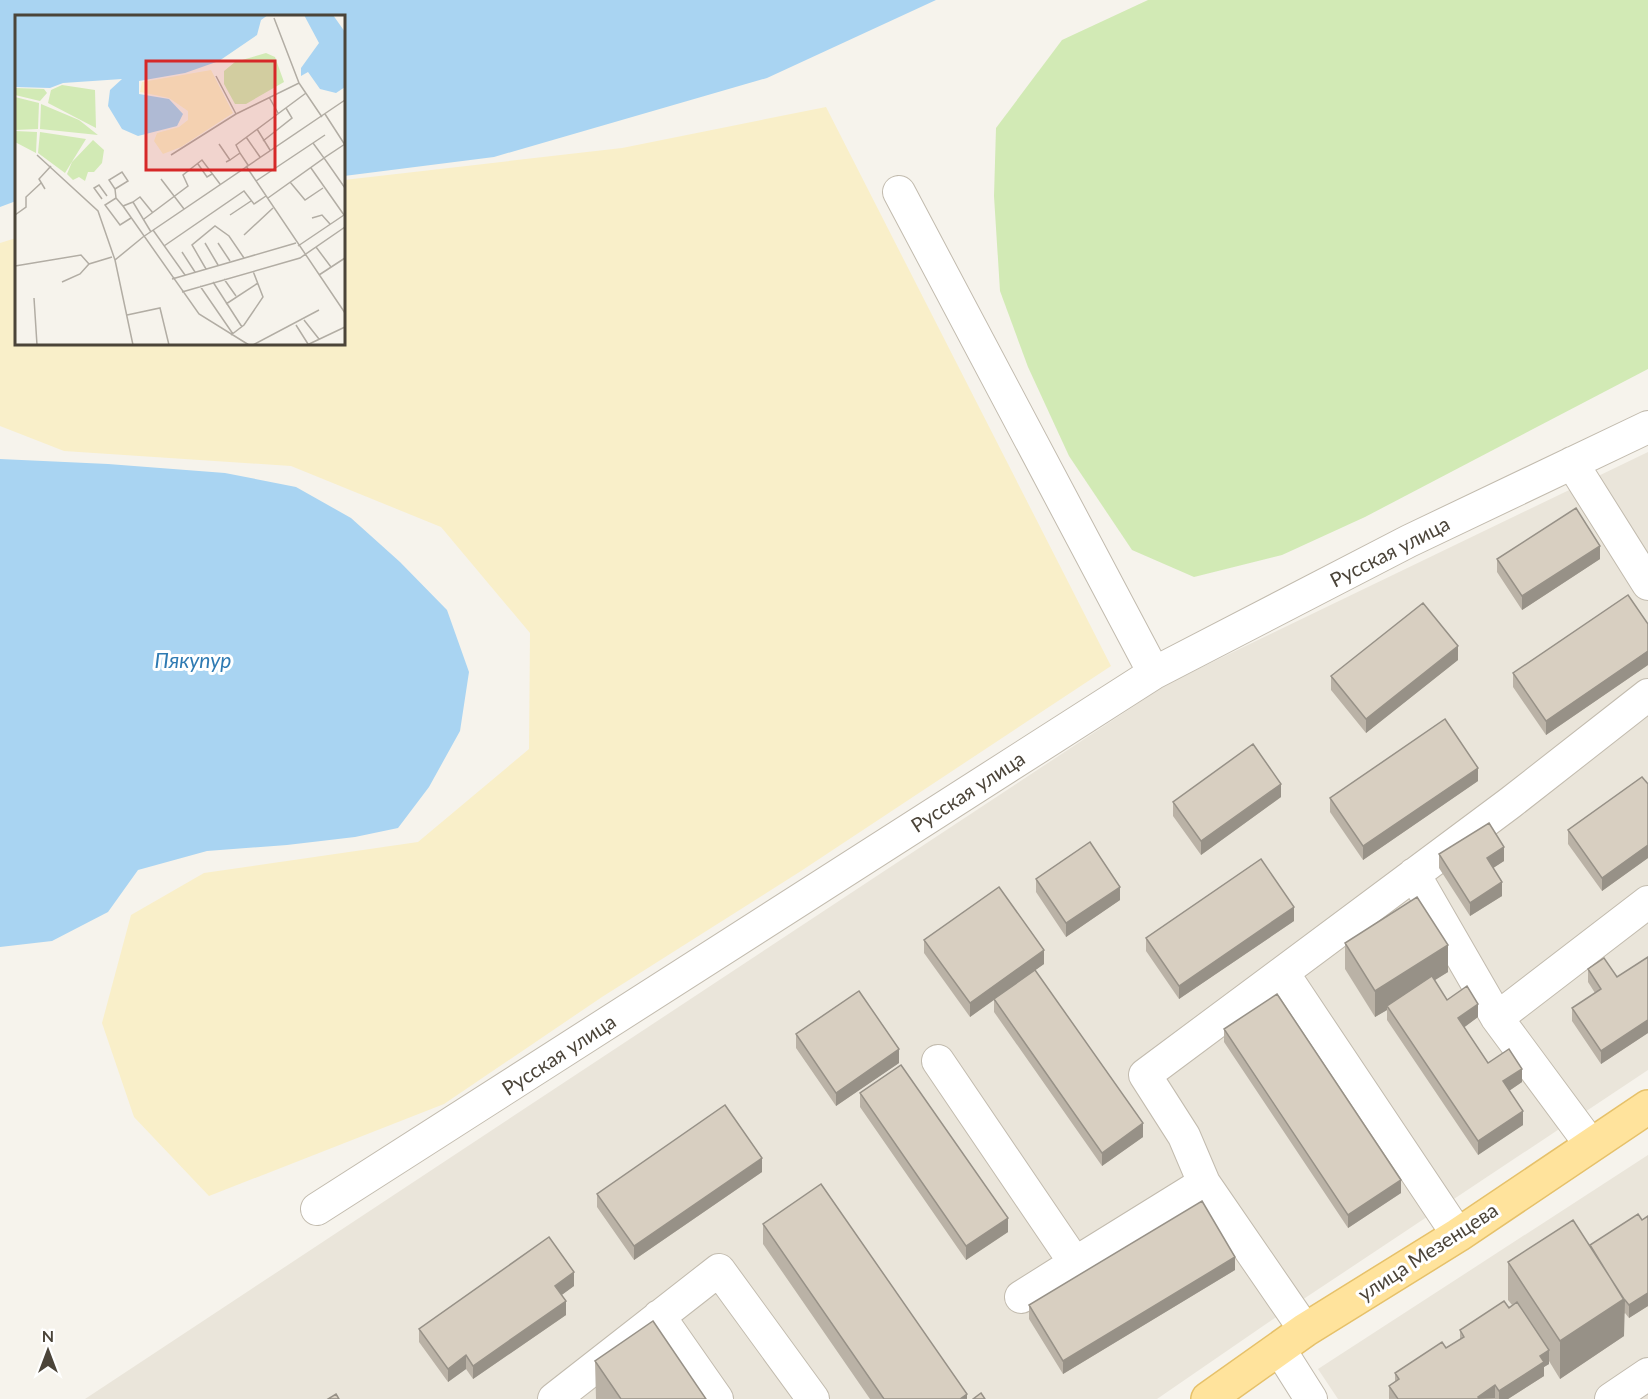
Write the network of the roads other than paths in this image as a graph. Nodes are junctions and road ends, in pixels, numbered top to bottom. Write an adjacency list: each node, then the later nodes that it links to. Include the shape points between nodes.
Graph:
1 (899, 192): 5 (street)
2 (1648, 427): 3 (street, Русская улица)
3 (1572, 463): 4 (street); 5 (street, Русская улица, via 1409,541)
4 (1648, 584)
5 (1154, 673): 15 (street, Русская улица)
6 (1648, 695): 7 (street)
7 (1414, 874): 9 (street); 10 (street)
8 (1648, 902): 10 (street)
9 (1283, 973): 14 (street, via 1145,1075 1184,1136); 16 (street)
10 (1497, 1018): 13 (street)
11 (938, 1061): 17 (street)
12 (1648, 1107): 13 (main road, улица Мезенцева)
13 (1591, 1145): 16 (main road, улица Мезенцева)
14 (1204, 1183): 17 (street); 20 (street)
15 (317, 1209)
16 (1458, 1235): 20 (main road, улица Мезенцева)
17 (1075, 1263): 18 (street)
18 (1021, 1297)
19 (659, 1316): 23 (street); 24 (street); 25 (street, via 719,1270)
20 (1305, 1330): 21 (main road, улица Мезенцева)
21 (1280, 1350): 26 (main road, улица Мезенцева); 27 (street)
22 (1648, 1374): 28 (street)
23 (554, 1399)
24 (717, 1399)
25 (813, 1399)
26 (1208, 1399)
27 (1311, 1399)
28 (1611, 1399)

